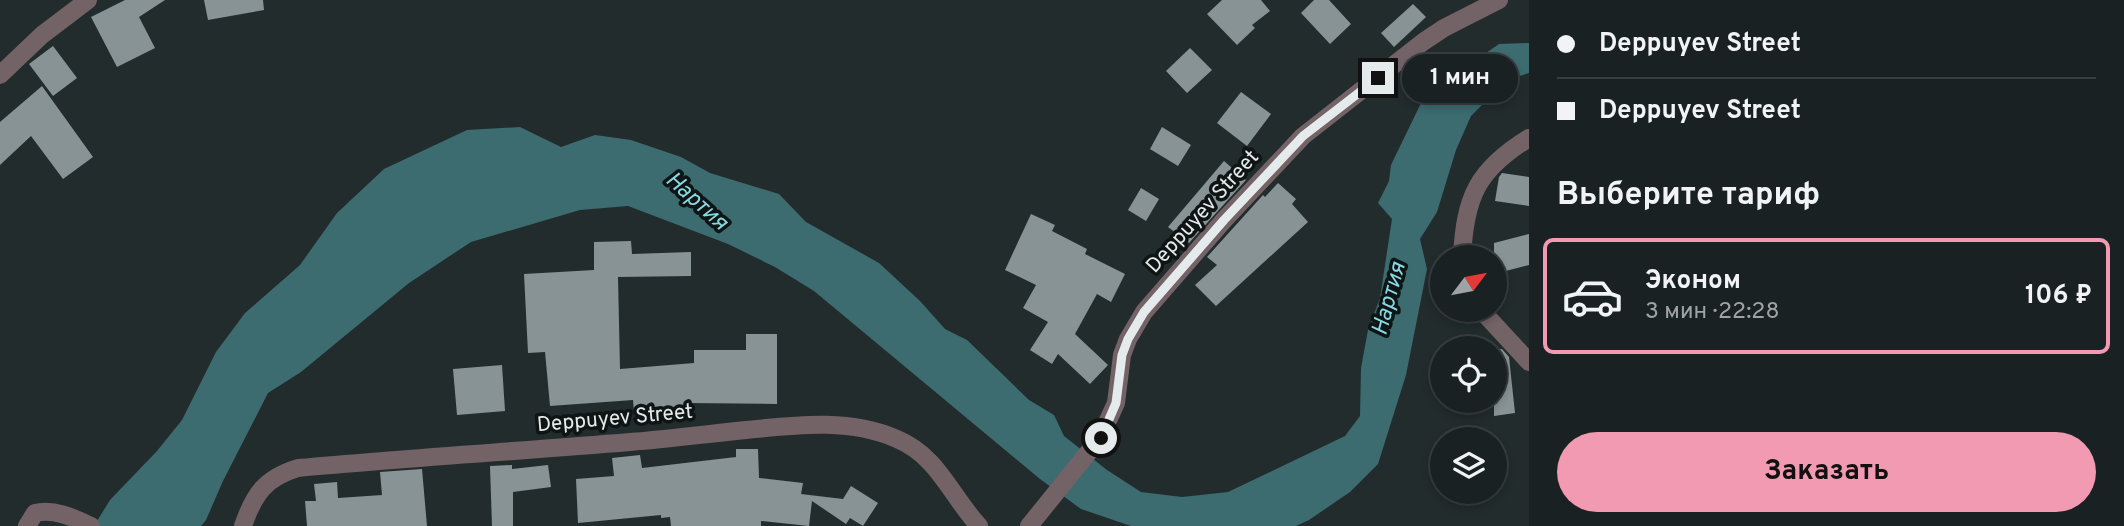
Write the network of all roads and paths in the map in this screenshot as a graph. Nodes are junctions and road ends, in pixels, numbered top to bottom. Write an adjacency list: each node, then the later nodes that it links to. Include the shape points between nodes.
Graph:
1 (88, 0): 3 (street)
2 (1499, 0): 8 (street, Deppuyev Street, via 1423,42 1303,136 1224,220 1134,326 1122,355 1109,423)
3 (0, 75)
4 (1529, 138): 5 (street, via 1492,164 1477,185)
5 (1463, 245)
6 (1492, 322): 7 (street)
7 (1529, 362)
8 (1032, 524)
9 (27, 526): 10 (street, via 35,513 43,511)
10 (91, 526)
11 (243, 526): 12 (street, Deppuyev Street, via 266,484 278,474 298,468 814,423 871,430 911,446 938,469)
12 (979, 526)

